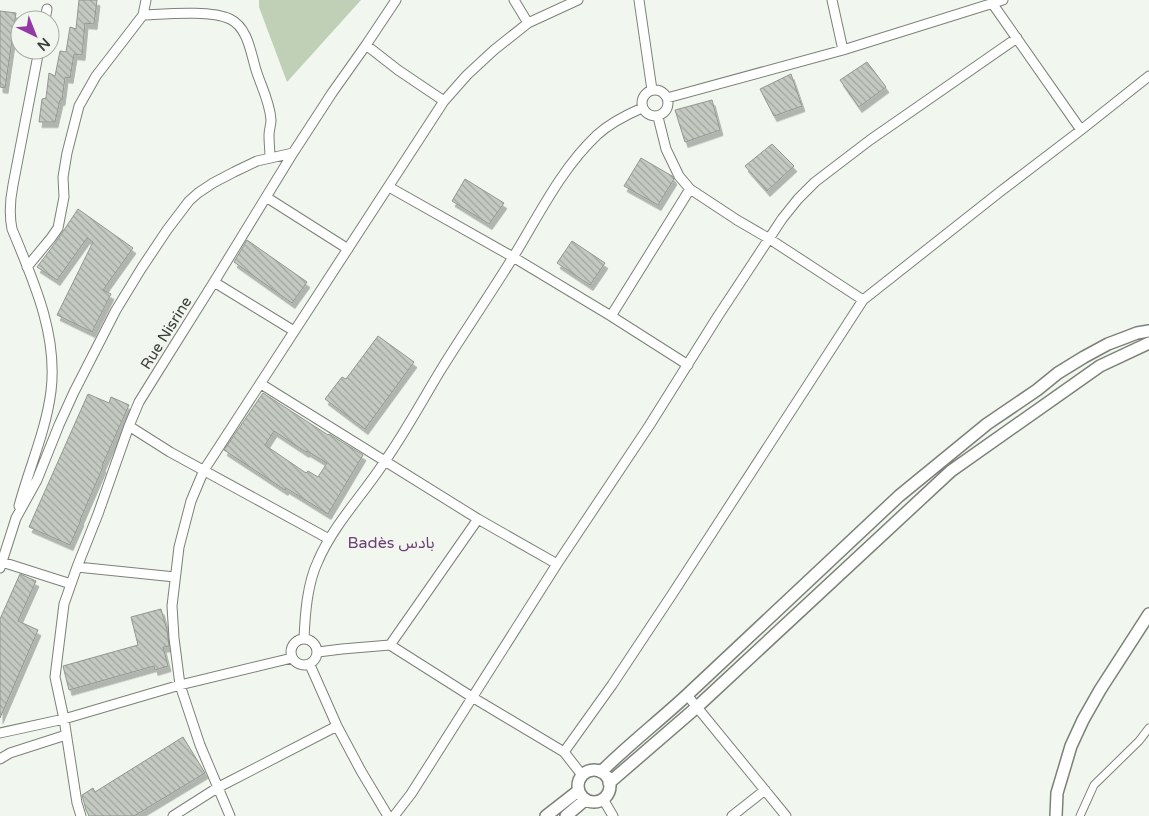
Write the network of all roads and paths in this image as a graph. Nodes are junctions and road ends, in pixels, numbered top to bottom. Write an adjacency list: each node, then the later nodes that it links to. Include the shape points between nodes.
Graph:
1 (146, 0): 9 (street)
2 (396, 0): 12 (street, Rue Nisrine)
3 (514, 0): 10 (street)
4 (578, 0): 10 (street)
5 (638, 0): 16 (street)
6 (832, 0): 13 (street)
7 (1003, 0): 8 (street)
8 (992, 2): 11 (street); 13 (street)
9 (143, 15): 23 (street, via 216,15 236,22 247,41 268,103); 30 (street, via 96,76 80,106 67,153 58,228)
10 (528, 24): 18 (street, via 474,68)
11 (1017, 38): 21 (street); 27 (street, via 815,182)
12 (366, 45): 18 (street); 22 (street, Rue Nisrine)
13 (843, 50): 17 (street)
14 (37, 60): 30 (street, via 10,204 12,229)
15 (1149, 76): 21 (street)
16 (652, 90): 17 (street, via 661,91); 19 (street, via 644,96)
17 (667, 98): 20 (street, via 668,107)
18 (444, 101): 24 (street)
19 (642, 108): 20 (street, via 649,116); 29 (street, via 612,123 578,156)
20 (658, 117): 25 (street, via 666,149 679,176)
21 (1081, 130): 32 (street)
22 (293, 153): 23 (street); 26 (street, Rue Nisrine)
23 (270, 158): 42 (street, via 234,172 198,193 167,230 116,310)
24 (390, 187): 28 (street); 29 (street)
25 (690, 189): 27 (street); 33 (street)
26 (266, 197): 28 (street); 31 (street, Rue Nisrine)
27 (768, 238): 32 (street); 37 (street)
28 (348, 249): 34 (street)
29 (513, 257): 33 (street); 40 (street)
30 (27, 267): 42 (street, via 43,312 53,366 45,420)
31 (214, 282): 34 (street); 39 (street, Rue Nisrine, via 156,373)
32 (863, 300): 65 (street, via 673,593)
33 (611, 316): 37 (street)
34 (294, 331): 38 (street)
35 (1149, 331): 57 (street, via 1108,344 1084,357 987,424 899,496)
36 (1149, 343): 59 (street, via 1100,366 951,471)
37 (688, 365): 45 (street)
38 (261, 384): 40 (street); 41 (street)
39 (129, 426): 41 (street); 47 (street, Rue Nisrine)
40 (385, 462): 43 (street); 44 (street)
41 (204, 470): 44 (street); 48 (street, via 190,501)
42 (16, 518): 46 (street)
43 (478, 519): 45 (street); 52 (street)
44 (330, 539): 51 (street, via 317,562 311,582)
45 (557, 564): 58 (street)
46 (1, 565): 49 (street)
47 (77, 567): 48 (street); 49 (street, Rue Nisrine)
48 (175, 577): 56 (street, via 172,606)
49 (71, 584): 60 (street, Rue Nisrine, via 64,604 55,677)
50 (1149, 614): 84 (street, via 1083,720 1057,793)
51 (304, 639): 53 (street, via 313,643); 54 (street, via 294,643)
52 (390, 644): 53 (street); 58 (street)
53 (318, 652): 55 (street)
54 (292, 658): 55 (street, via 299,665); 56 (street)
55 (310, 665): 61 (street)
56 (180, 685): 60 (street); 70 (street)
57 (687, 695): 59 (street); 67 (street)
58 (472, 697): 65 (street); 78 (street)
59 (697, 707): 69 (street); 71 (street)
60 (64, 719): 63 (street); 64 (street, Rue Nisrine)
61 (336, 726): 70 (street); 77 (street)
62 (1149, 728): 85 (street, via 1140,741 1094,785)
63 (0, 733)
64 (66, 735): 66 (street); 74 (street, Rue Nisrine)
65 (564, 752): 68 (street)
66 (0, 759)
67 (601, 772): 68 (street, via 594,770); 69 (street)
68 (582, 775): 72 (street, via 578,782)
69 (609, 784): 73 (street)
70 (217, 788): 75 (street); 76 (street)
71 (766, 790): 82 (street); 83 (street)
72 (582, 796): 73 (street, via 594,802); 79 (street); 80 (street)
73 (603, 799): 81 (street)
74 (81, 816)
75 (173, 816)
76 (230, 816)
77 (388, 816)
78 (394, 816)
79 (546, 816)
80 (566, 816)
81 (614, 816)
82 (732, 816)
83 (786, 816)
84 (1056, 816)
85 (1080, 816)

